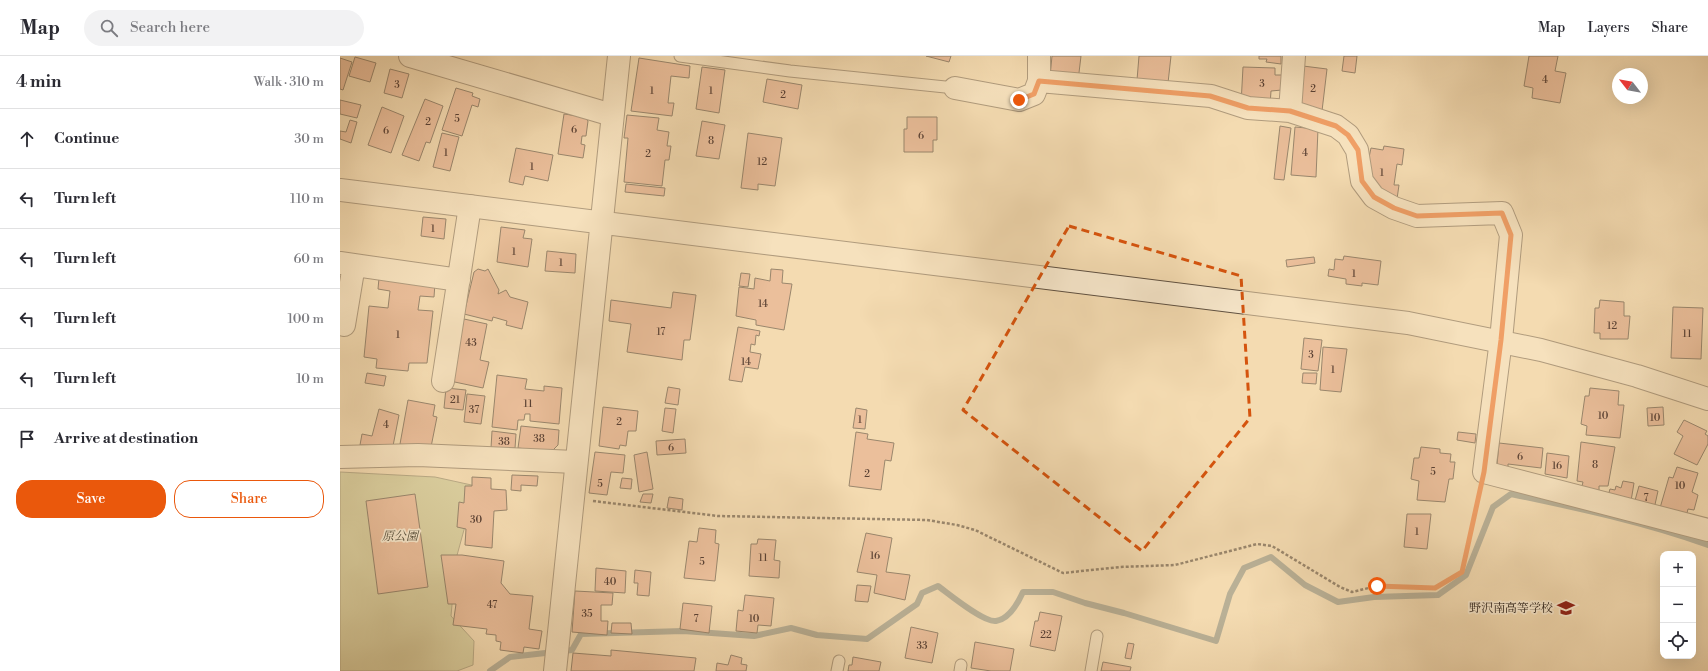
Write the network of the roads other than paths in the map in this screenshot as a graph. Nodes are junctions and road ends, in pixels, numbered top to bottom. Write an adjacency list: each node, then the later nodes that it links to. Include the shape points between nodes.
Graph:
1 (410, 56): 10 (street)
2 (619, 56): 10 (street)
3 (680, 56): 6 (lane)
4 (1038, 56): 7 (street)
5 (1294, 56): 9 (street)
6 (706, 58): 8 (lane, via 790,71)
7 (1039, 81): 8 (street, via 1034,94 1019,100); 9 (street, via 1210,96 1248,108)
8 (955, 88)
9 (1290, 111): 17 (street, via 1336,126 1348,135 1358,150 1362,181 1374,197 1394,208 1417,216 1502,213 1511,235)
10 (612, 115): 13 (street)
11 (340, 190): 12 (street)
12 (470, 206): 13 (street); 15 (street)
13 (601, 223): 17 (street, via 1408,323); 21 (street)
14 (347, 264): 15 (street); 16 (street)
15 (459, 280): 18 (street)
16 (344, 325)
17 (1501, 340): 19 (street, via 1637,376); 22 (street, via 1484,472)
18 (443, 381)
19 (1708, 399)
20 (340, 457): 21 (street, via 418,456)
21 (575, 462): 24 (street)
22 (1708, 530)
23 (1097, 636): 25 (lane)
24 (555, 671)
25 (1091, 671)

